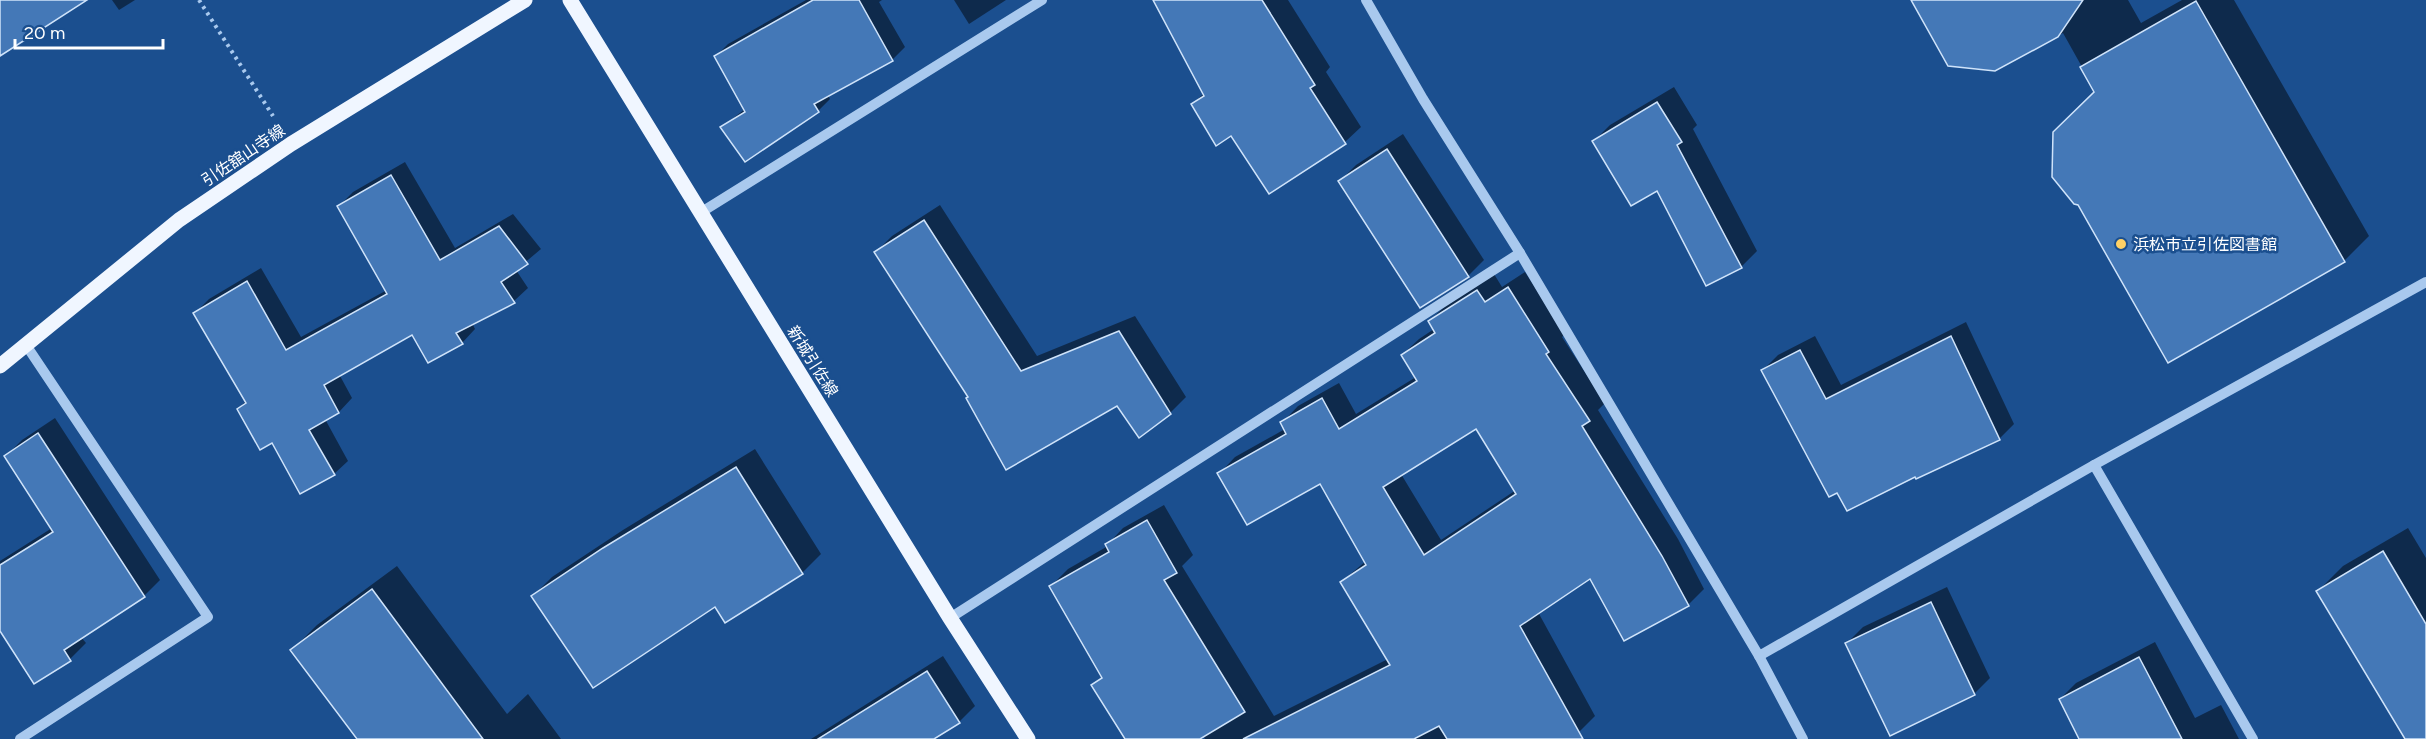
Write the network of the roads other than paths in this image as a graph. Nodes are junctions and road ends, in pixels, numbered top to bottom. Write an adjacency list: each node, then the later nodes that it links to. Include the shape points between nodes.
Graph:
1 (525, 0): 8 (main road, 引佐舘山寺線, via 291,144 179,220)
2 (570, 0): 5 (main road, 新城引佐線)
3 (1042, 0): 5 (street)
4 (1366, 0): 6 (street)
5 (700, 213): 11 (main road, 新城引佐線)
6 (1520, 253): 11 (street); 12 (street)
7 (2426, 282): 10 (street)
8 (26, 345): 9 (main road, 引佐舘山寺線); 14 (street, via 208,617)
9 (0, 366)
10 (2094, 465): 12 (street); 16 (street)
11 (951, 618): 13 (main road, 新城引佐線)
12 (1759, 656): 15 (street)
13 (1025, 738)
14 (20, 739)
15 (1803, 739)
16 (2253, 739)

